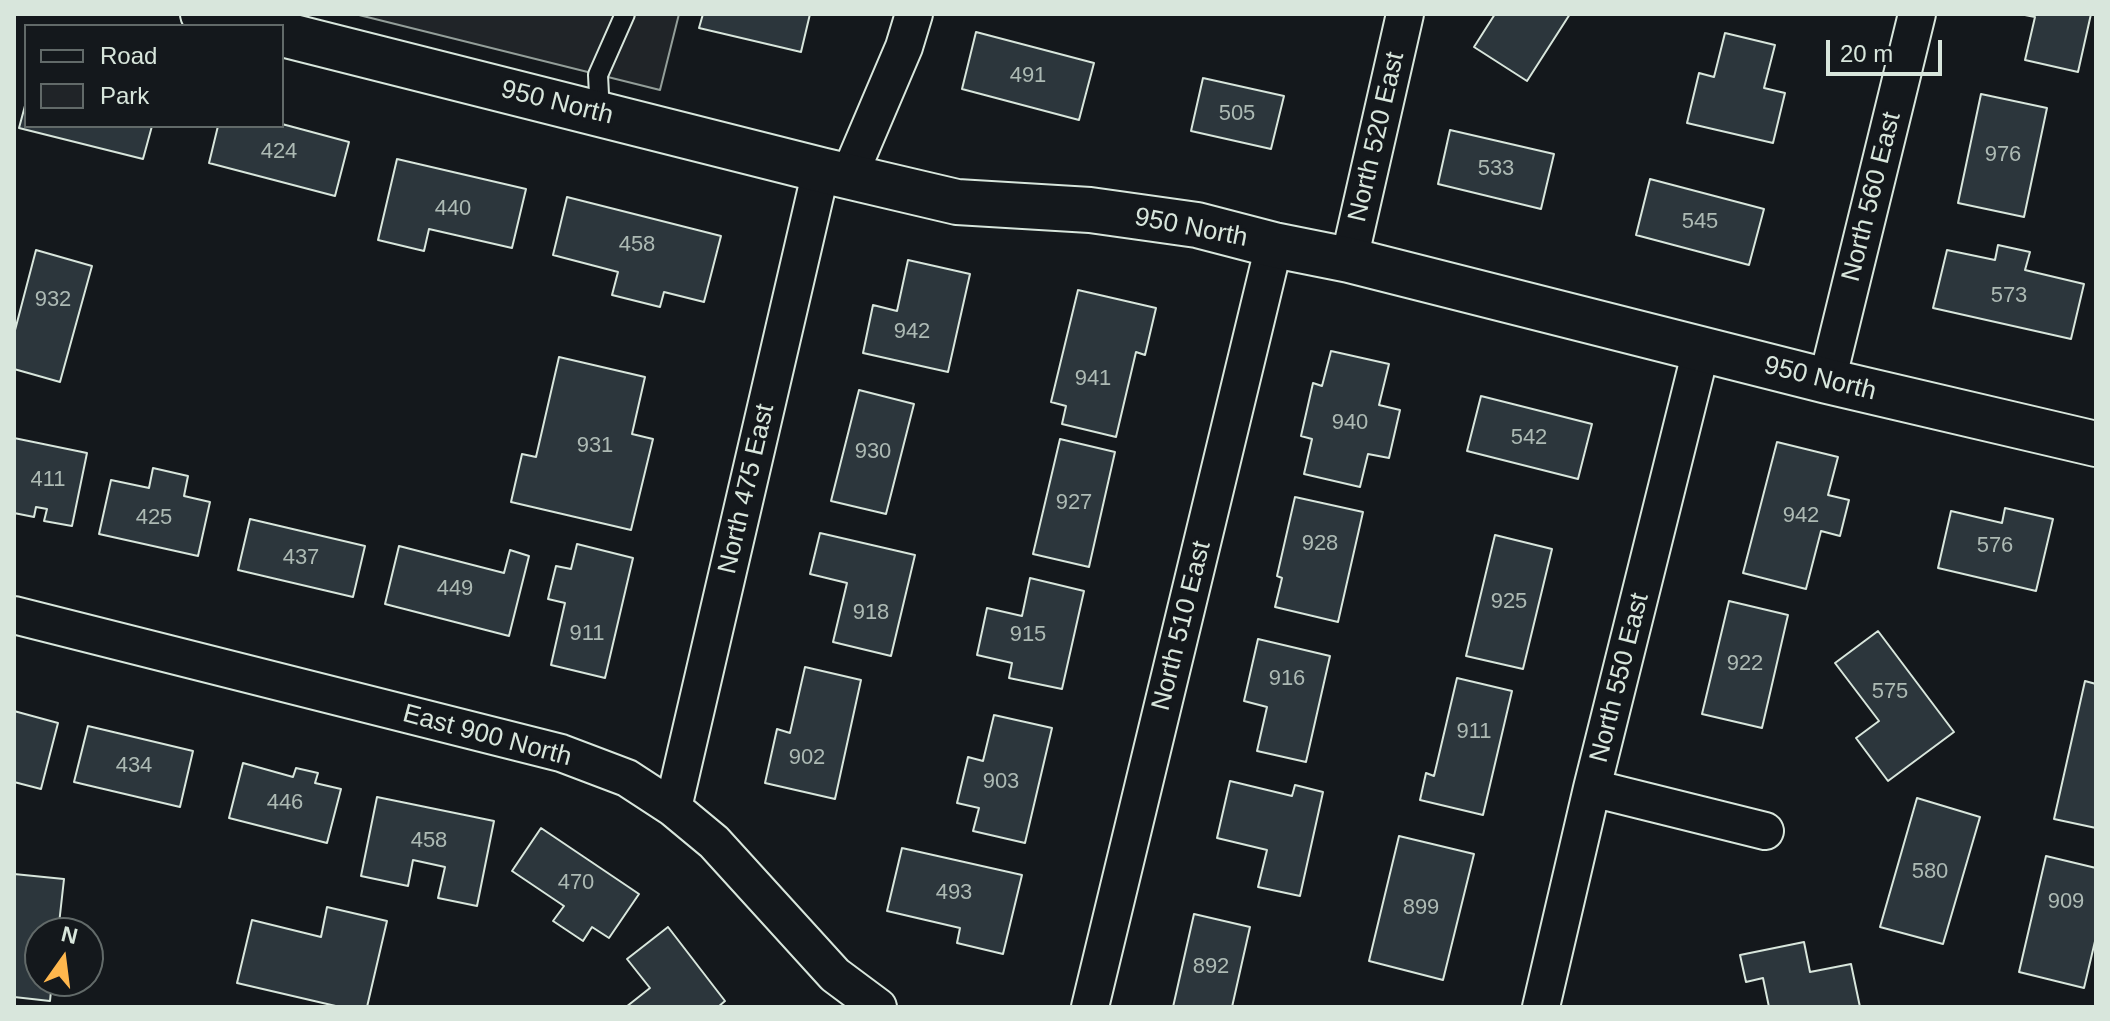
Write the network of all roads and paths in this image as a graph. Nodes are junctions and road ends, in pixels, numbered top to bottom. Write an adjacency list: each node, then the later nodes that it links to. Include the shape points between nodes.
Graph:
1 (203, 14): 6 (street)
2 (625, 14): 8 (lane, via 598,75)
3 (914, 14): 9 (street, North 475 East, via 904,47)
4 (1405, 14): 11 (street, North 520 East)
5 (1917, 14): 13 (street, North 560 East)
6 (243, 24)
7 (284, 35): 8 (street, 950 North)
8 (600, 114): 9 (street, 950 North)
9 (835, 173): 10 (street, 950 North, via 957,202 1151,218); 17 (street, North 475 East)
10 (1274, 245): 11 (street, 950 North); 20 (street, North 510 East)
11 (1349, 260): 12 (street, 950 North)
12 (1701, 350): 13 (street, 950 North); 16 (street, North 550 East)
13 (1827, 381): 14 (street, 950 North)
14 (2096, 444)
15 (14, 615): 17 (street, East 900 North, via 561,753 627,778)
16 (1592, 788): 18 (street); 21 (street, North 550 East)
17 (673, 808): 19 (street, East 900 North, via 714,842 835,975)
18 (1765, 831)
19 (878, 1007)
20 (1090, 1007)
21 (1541, 1007)

